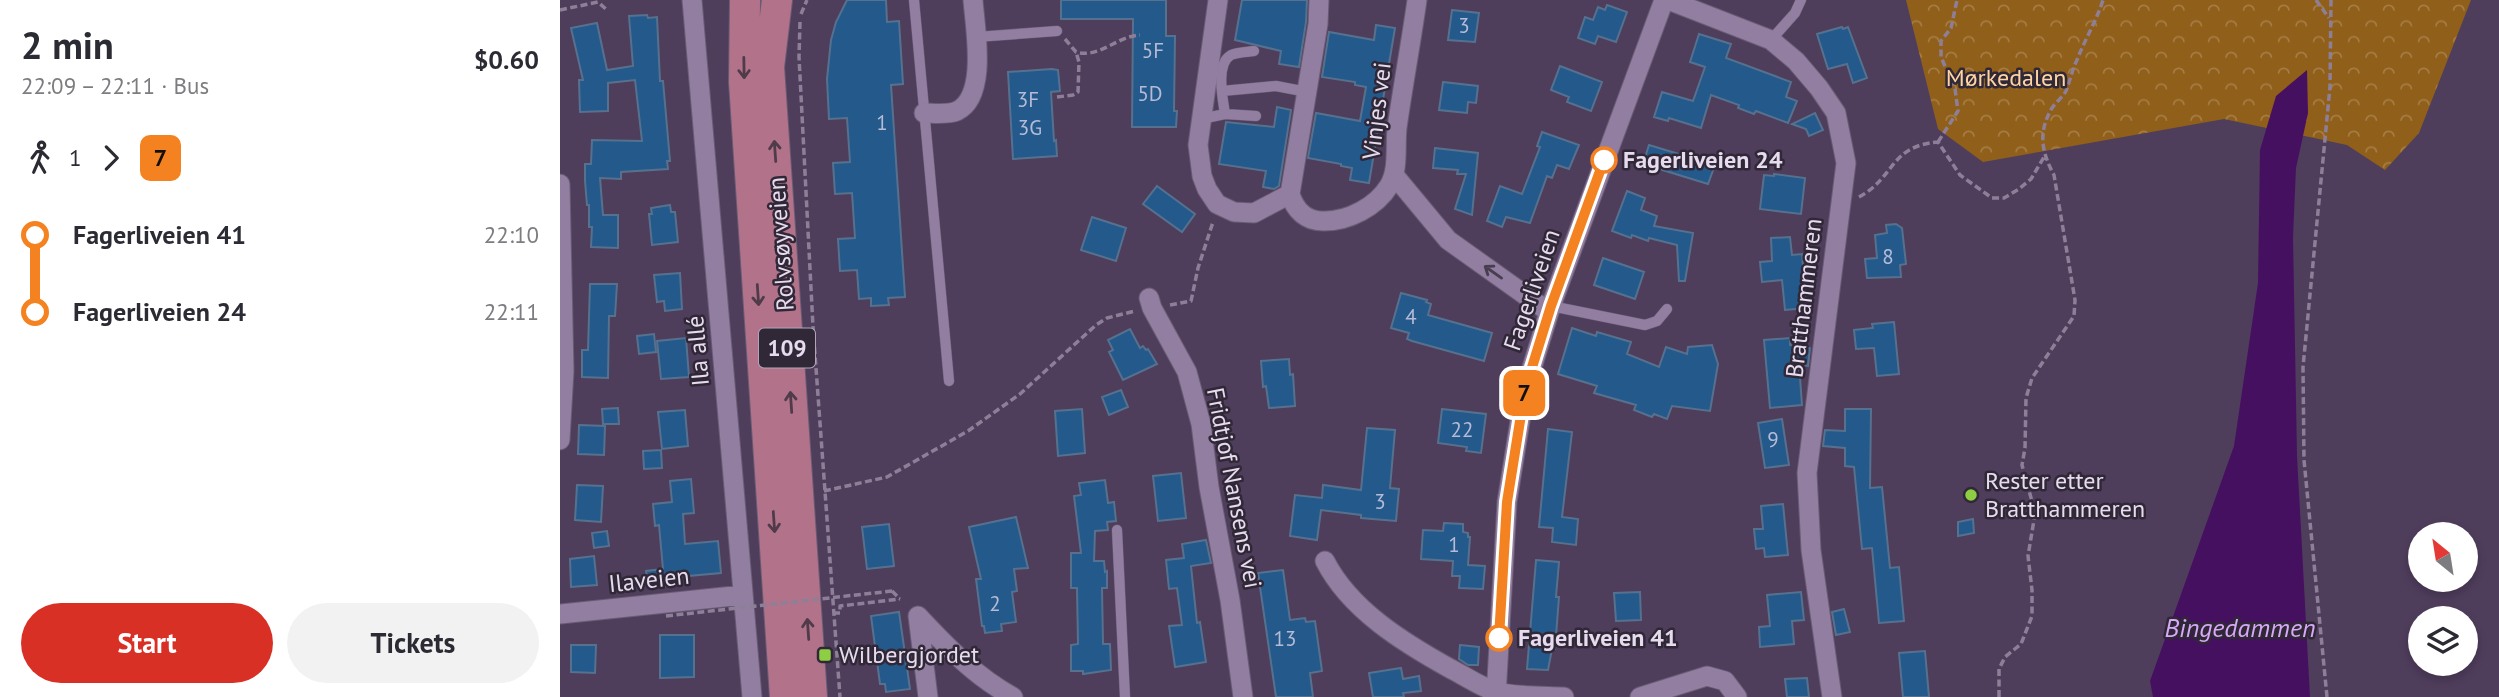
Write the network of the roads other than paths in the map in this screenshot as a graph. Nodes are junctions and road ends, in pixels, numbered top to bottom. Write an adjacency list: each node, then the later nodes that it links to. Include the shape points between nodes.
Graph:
1 (692, 0): 32 (street, Ila allé)
2 (745, 0): 36 (main road, Rolvsøyveien / 109, one-way to 36, via 744,82)
3 (777, 0): 37 (main road, Rolvsøyveien / 109, one-way to 3, via 769,67)
4 (914, 0): 18 (lane)
5 (973, 0): 13 (street)
6 (1231, 0): 11 (lane)
7 (1319, 0): 17 (street)
8 (1417, 0): 22 (street, Vinjes vei)
9 (1666, 0): 14 (street, Bratthammeren); 26 (street, Fagerliveien)
10 (1801, 0): 14 (lane)
11 (1216, 9): 21 (street)
12 (1056, 31): 13 (lane)
13 (976, 37): 18 (street, via 977,80 970,101 956,111)
14 (1771, 40): 45 (street, Bratthammeren, via 1796,61 1836,113 1846,163 1807,472 1811,550)
15 (1254, 51): 16 (lane, via 1226,60)
16 (1222, 91): 17 (lane, via 1276,86); 19 (lane)
17 (1307, 92): 24 (street)
18 (923, 113): 28 (lane)
19 (1225, 114): 20 (lane); 21 (lane)
20 (1256, 116)
21 (1201, 119): 24 (street, via 1199,162 1206,188 1217,204 1234,212 1254,213)
22 (1394, 175): 24 (street, Vinjes vei, via 1382,196 1334,221 1305,217); 26 (street, one-way to 22, via 1448,240)
23 (560, 184): 29 (street, via 564,371)
24 (1290, 194)
25 (1150, 303): 41 (street, Fridtjof Nansens vei, via 1186,372 1200,424)
26 (1550, 309): 27 (lane, via 1645,326); 34 (street, Fagerliveien, via 1525,390 1507,502)
27 (1667, 309)
28 (949, 381)
29 (560, 440)
30 (1117, 530): 40 (lane)
31 (1325, 561): 34 (street, via 1337,580 1388,629)
32 (743, 595): 33 (street, Ilaveien); 35 (street, Ila allé)
33 (560, 614)
34 (1496, 695): 42 (street)
35 (752, 697)
36 (785, 697)
37 (812, 697)
38 (928, 697): 39 (street, via 918,616 951,652)
39 (1013, 697)
40 (1125, 697)
41 (1243, 697)
42 (1564, 697)
43 (1640, 697): 44 (street, via 1707,676 1725,681)
44 (1737, 697)
45 (1832, 697)

